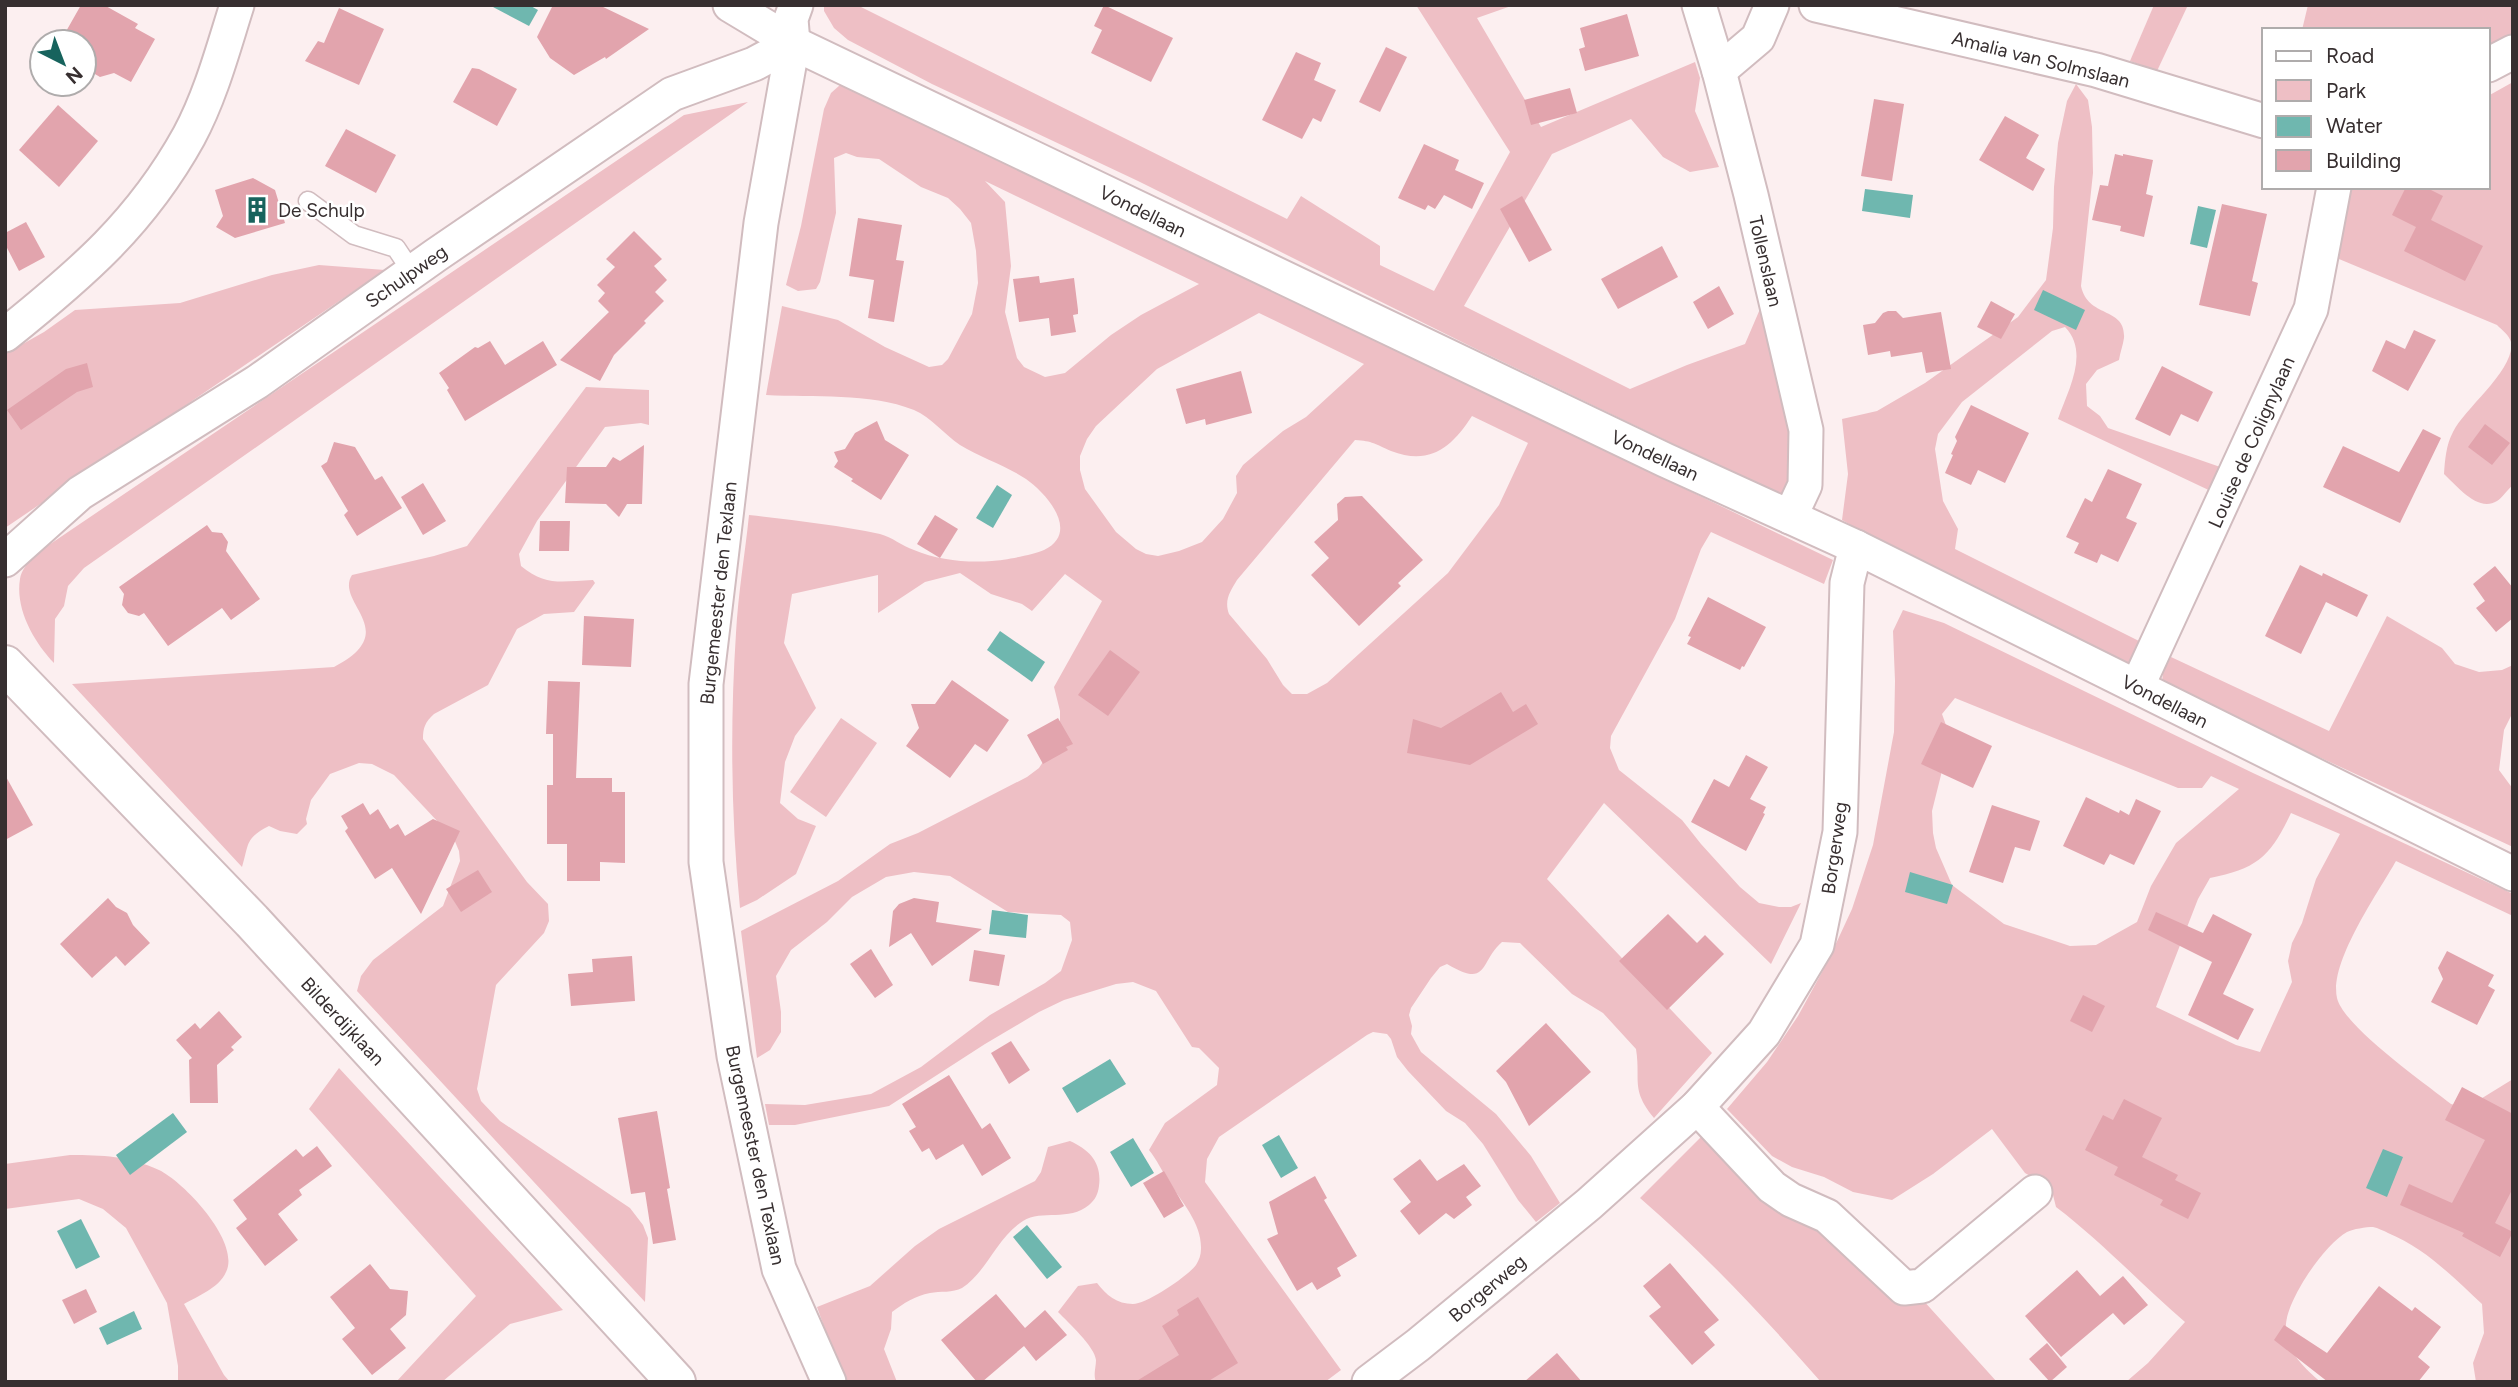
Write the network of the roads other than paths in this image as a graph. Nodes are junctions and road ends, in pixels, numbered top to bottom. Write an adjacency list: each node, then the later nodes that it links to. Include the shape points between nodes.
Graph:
1 (237, 5): 15 (street, via 190,134 158,187 75,279)
2 (730, 5): 7 (street, Vondellaan)
3 (796, 5): 7 (street, via 791,19)
4 (1699, 5): 10 (street, Tollenslaan)
5 (1772, 5): 10 (street, via 1758,38)
6 (1816, 5): 11 (street, Amalia van Solmslaan, via 2096,70)
7 (793, 43): 14 (street, Schulpweg, via 754,64 672,94); 16 (street, Vondellaan); 25 (street, Burgemeester den Texlaan, via 761,223 706,684 706,862 734,1056 779,1269)
8 (2513, 52): 9 (street)
9 (2490, 64)
10 (1719, 71): 16 (street, Tollenslaan, via 1806,430 1805,485)
11 (2262, 120)
12 (2334, 189): 20 (street, Louise de Colignylaan, via 2311,309)
13 (308, 201): 14 (lane, via 354,235 397,248)
14 (412, 272): 18 (street, Schulpweg, via 257,382 80,493)
15 (5, 335)
16 (1790, 517): 17 (street, Vondellaan)
17 (1856, 547): 20 (street, Vondellaan); 22 (street, Borgerweg, via 1847,583 1840,832 1817,944 1764,1032)
18 (5, 560)
19 (5, 666): 24 (street, Bilderdijklaan, via 252,921)
20 (2137, 687): 21 (street, Vondellaan)
21 (2513, 874)
22 (1696, 1107): 23 (street, via 1772,1187 1827,1216 1904,1288 1922,1286); 26 (street, Borgerweg, via 1589,1204)
23 (2035, 1192)
24 (676, 1382)
25 (829, 1382)
26 (1369, 1382)

